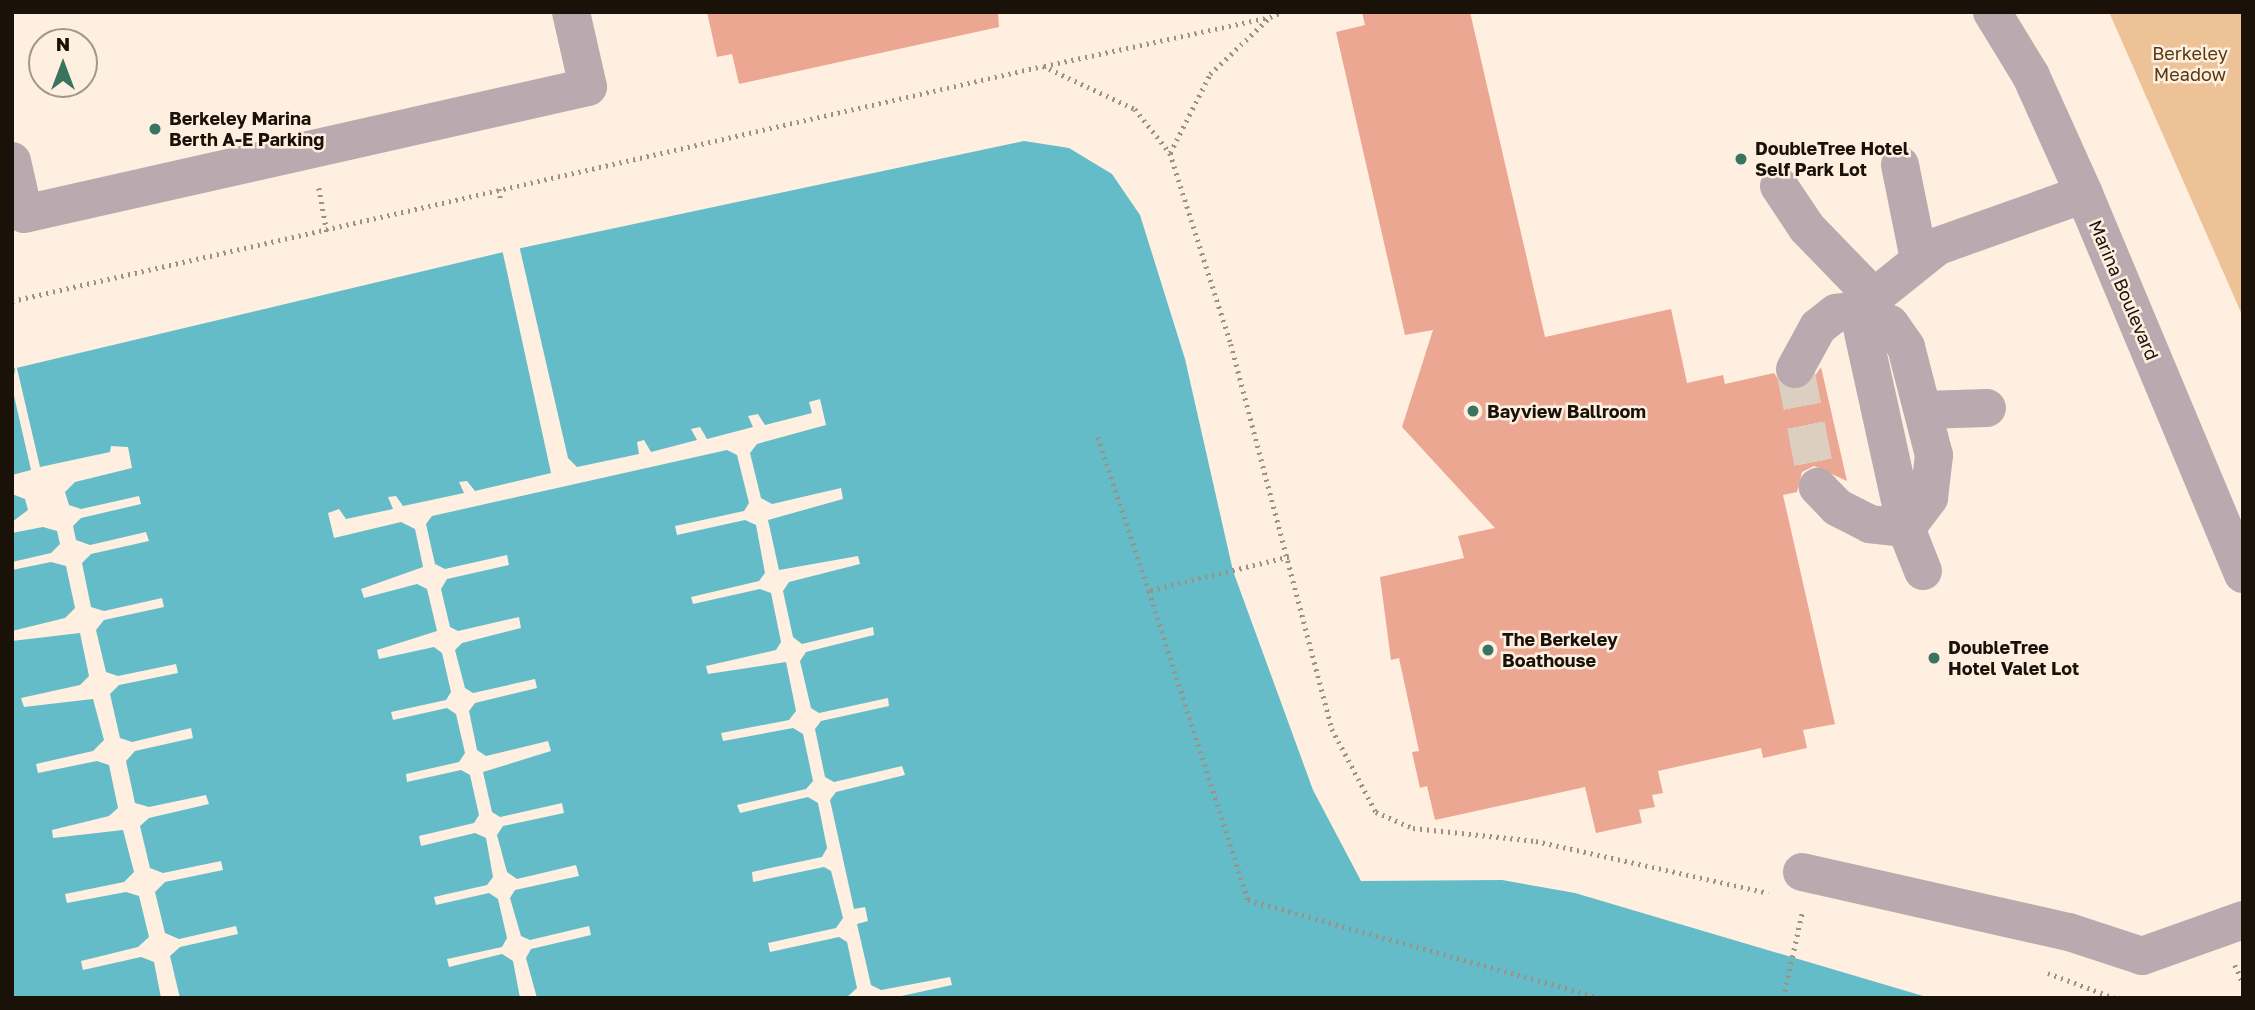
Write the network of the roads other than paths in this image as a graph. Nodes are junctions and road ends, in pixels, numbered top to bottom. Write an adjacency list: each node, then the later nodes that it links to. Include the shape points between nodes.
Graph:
1 (571, 12): 3 (street, via 588,87 24,214)
2 (1992, 12): 6 (street, Marina Boulevard, via 2031,76)
3 (12, 161)
4 (1900, 165): 7 (street)
5 (1779, 186): 8 (street)
6 (2084, 194): 7 (street); 15 (street, Marina Boulevard)
7 (1919, 259): 8 (street)
8 (1866, 303): 9 (street, via 1836,313 1818,327); 11 (street, via 1906,346); 13 (street)
9 (1795, 369)
10 (1987, 408): 11 (street)
11 (1924, 410): 13 (street, via 1934,455 1929,498)
12 (1818, 487): 13 (street, via 1837,507 1870,524)
13 (1906, 528): 14 (street)
14 (1923, 570)
15 (2243, 574)
16 (1795, 890): 17 (street, via 1901,884 2064,918 2143,956)
17 (2243, 920)

